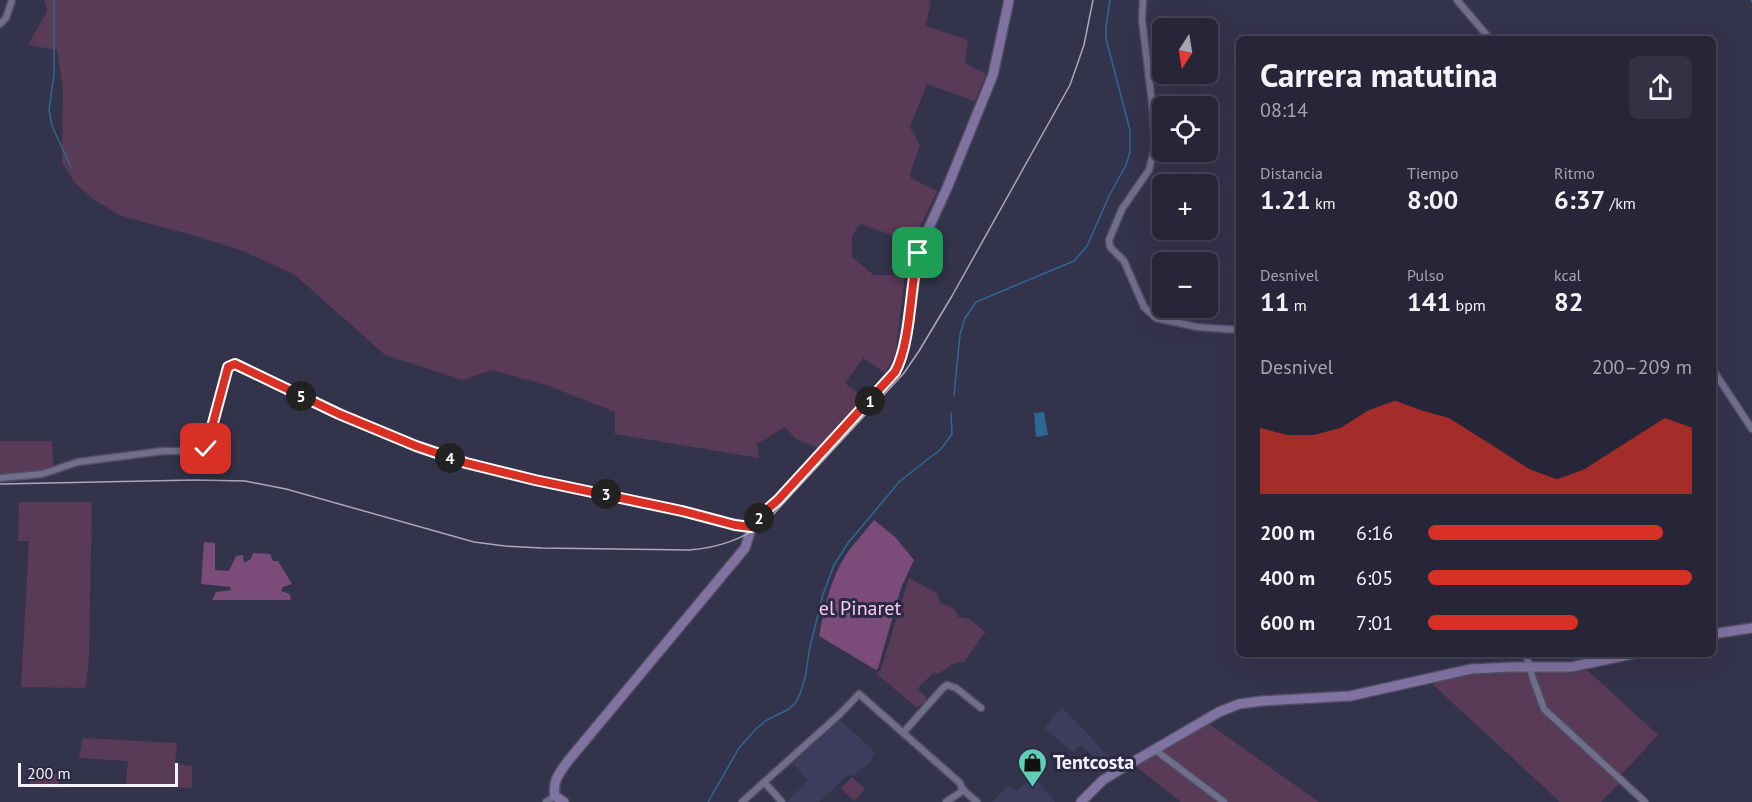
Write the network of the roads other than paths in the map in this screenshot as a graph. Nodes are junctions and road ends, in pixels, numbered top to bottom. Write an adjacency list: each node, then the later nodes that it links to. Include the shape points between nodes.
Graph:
1 (12, 0): 5 (street)
2 (1009, 0): 11 (main road, via 993,75 920,247 899,364 887,382)
3 (1143, 0): 7 (street, via 1155,147 1149,170 1122,209 1109,240 1110,247 1124,261 1144,307 1155,318)
4 (1457, 0): 6 (street)
5 (0, 24)
6 (1487, 36)
7 (1236, 330)
8 (1716, 375): 9 (street)
9 (1752, 429)
10 (0, 478): 11 (street, via 42,474 78,462 204,450 228,367 235,364 339,414 466,463)
11 (751, 527): 22 (main road, via 746,548 568,761 555,782)
12 (1752, 628): 13 (main road)
13 (1716, 634)
14 (1527, 657): 16 (street)
15 (1619, 657): 16 (main road, via 1571,667)
16 (1530, 667): 19 (main road, via 1471,669 1340,698 1239,704); 31 (street, via 1544,709)
17 (981, 708): 18 (street, via 947,685)
18 (903, 733): 20 (street, via 859,694); 21 (street)
19 (1154, 749): 29 (main road, via 1103,780); 30 (street)
20 (764, 782): 25 (street); 26 (street)
21 (964, 790): 27 (street); 28 (street)
22 (555, 796): 23 (street); 24 (main road)
23 (546, 802)
24 (564, 802)
25 (742, 802)
26 (782, 802)
27 (946, 802)
28 (976, 802)
29 (1081, 802)
30 (1224, 802)
31 (1645, 802)

